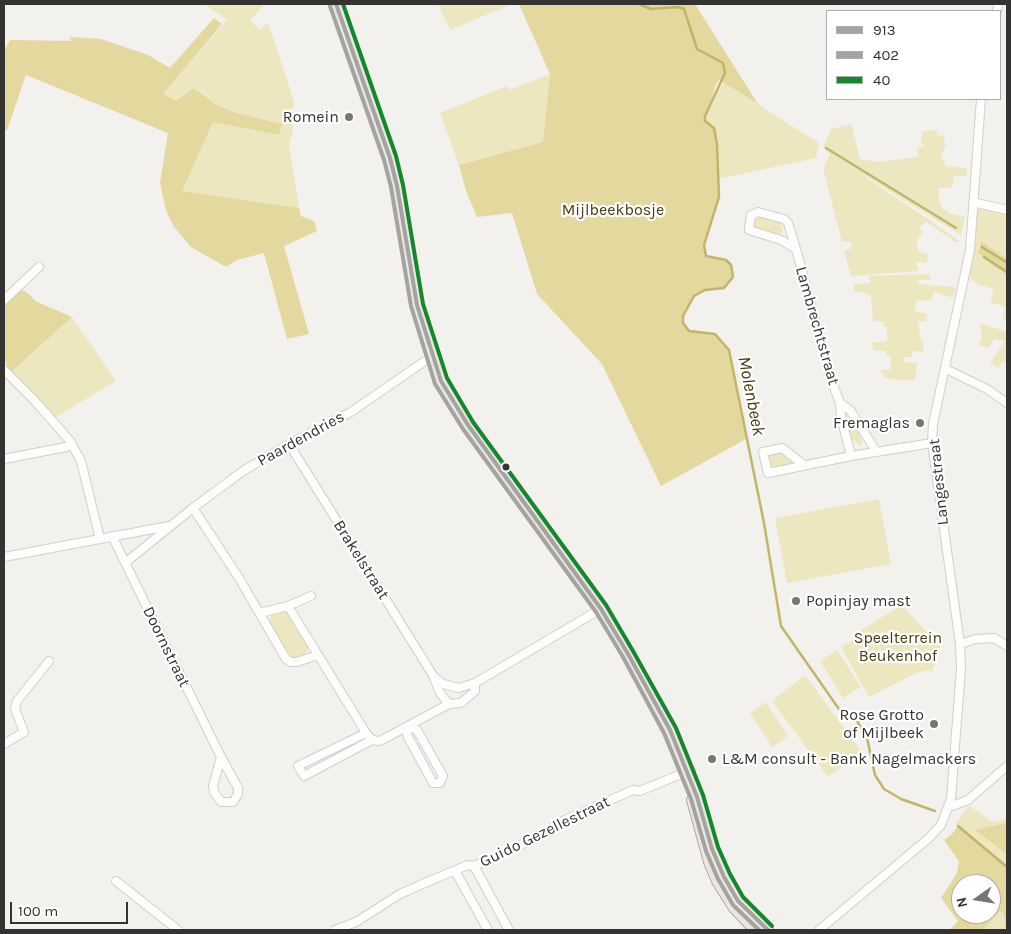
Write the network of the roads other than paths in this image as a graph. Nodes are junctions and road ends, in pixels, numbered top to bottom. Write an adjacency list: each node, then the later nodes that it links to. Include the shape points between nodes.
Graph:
1 (336, 4): 8 (main road, via 390,158 417,305)
2 (980, 100): 3 (street, Langestraat)
3 (973, 202): 4 (street); 9 (street, Langestraat, via 970,250)
4 (1007, 210)
5 (796, 249): 5 (street, Lambrechtstraat, via 784,219 758,212 751,215 749,230 781,240); 11 (street, Lambrechtstraat)
6 (39, 267): 7 (street)
7 (4, 300)
8 (433, 355): 14 (street, Paardendries, via 351,412); 28 (main road, via 441,381 458,410)
9 (946, 369): 12 (street, via 988,389); 13 (street, Langestraat)
10 (4, 370): 23 (street, via 70,441 81,461)
11 (840, 403): 16 (street, Lambrechtstraat, via 850,410); 17 (street, Lambrechtstraat)
12 (1007, 403)
13 (932, 442): 16 (street); 30 (street, Langestraat)
14 (289, 444): 20 (street, Paardendries); 34 (street, Brakelstraat)
15 (66, 447): 18 (street)
16 (876, 452): 17 (street)
17 (851, 456): 19 (street)
18 (4, 459)
19 (804, 465): 19 (street, via 768,473 763,452 782,448)
20 (193, 508): 21 (street, Paardendries); 29 (street)
21 (169, 526): 22 (street, Paardendries); 25 (street, Paardendries)
22 (112, 536): 23 (street, Paardendries); 25 (street, Doornstraat)
23 (100, 539): 24 (street, Paardendries)
24 (4, 557)
25 (125, 563): 41 (street, Doornstraat)
26 (311, 596): 27 (street)
27 (288, 606): 29 (street); 32 (street)
28 (603, 608): 35 (street); 43 (main road, via 656,702)
29 (260, 613): 32 (street, via 286,659 291,662)
30 (960, 644): 31 (street, via 994,638); 45 (street, Langestraat)
31 (1007, 646)
32 (318, 655): 38 (street)
33 (49, 661): 40 (street, via 17,701 15,709 24,732)
34 (434, 677): 35 (street, via 452,687); 36 (street, Brakelstraat, via 440,693)
35 (475, 683): 36 (street, via 475,691 469,697 461,703)
36 (449, 704): 37 (street)
37 (409, 726): 37 (street, via 407,735 433,783 440,783 442,776 416,730); 39 (street, via 380,741)
38 (366, 733): 39 (street); 39 (street, via 298,766 304,776)
39 (372, 740)
40 (4, 744)
41 (221, 757): 41 (street, Doornstraat, via 238,788 233,802 225,804 218,800 213,786)
42 (1007, 766): 45 (street, via 968,800)
43 (689, 771): 44 (main road); 46 (street, Guido Gezellestraat, via 640,791 633,790 556,824 547,833)
44 (695, 798): 54 (main road, via 709,862 717,881 734,908); 55 (main road, via 724,877 738,901)
45 (949, 807): 56 (street, Langestraat, via 941,825 929,838)
46 (474, 866): 47 (street, Guido Gezellestraat); 53 (street)
47 (455, 871): 49 (street, Guido Gezellestraat, via 400,894); 52 (street)
48 (116, 881): 50 (street)
49 (347, 928): 51 (street, Guido Gezellestraat)
50 (178, 930)
51 (335, 930)
52 (488, 930)
53 (509, 930)
54 (755, 930)
55 (768, 930)
56 (819, 930)

